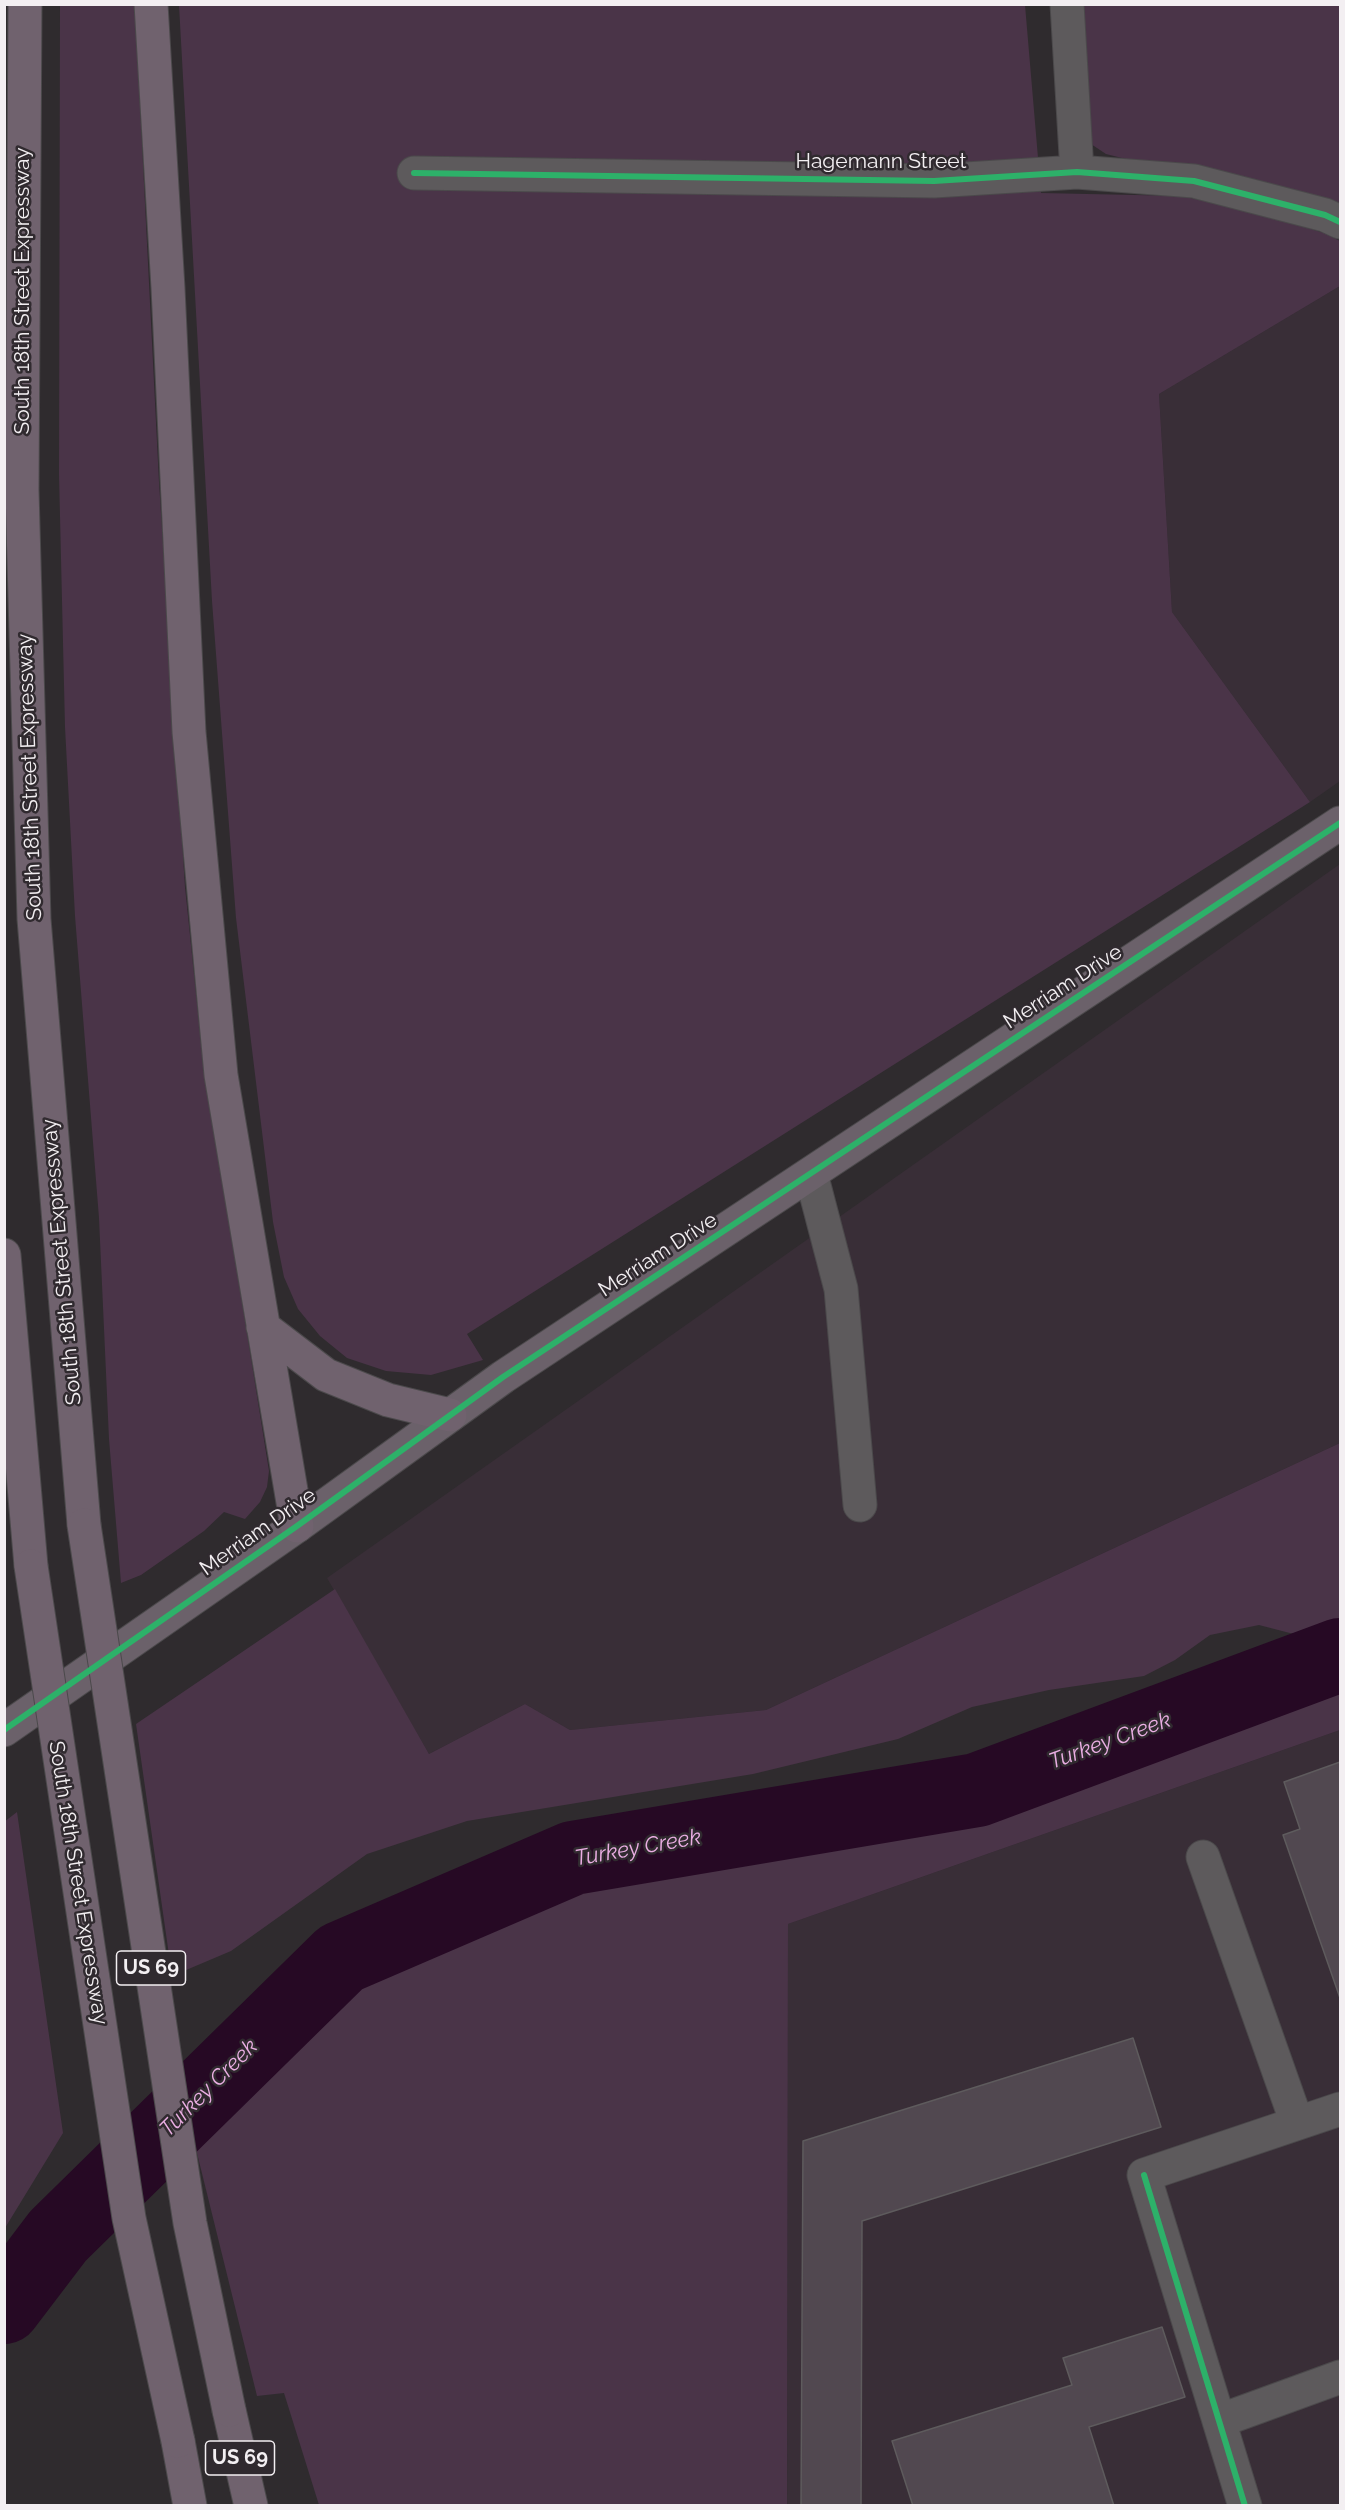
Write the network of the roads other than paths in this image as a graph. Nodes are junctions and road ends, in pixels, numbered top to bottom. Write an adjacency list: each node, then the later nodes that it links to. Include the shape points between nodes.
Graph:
1 (25, 4): 21 (highway, South 18th Street Expressway / US 69, bridge, via 22,490 34,919 84,1525 189,2223)
2 (152, 4): 10 (highway, via 189,732 221,1075)
3 (1067, 4): 4 (street)
4 (1077, 172): 5 (street, Hagemann Street, via 934,182); 6 (street, Hagemann Street, via 1194,182)
5 (414, 173)
6 (1341, 222)
7 (1341, 823): 8 (main road, Merriam Drive)
8 (811, 1174): 11 (main road, Merriam Drive); 12 (street, via 841,1289)
9 (4, 1255): 20 (highway, South 18th Street Expressway / US 69, bridge, via 31,1566 129,2218)
10 (263, 1327): 11 (highway, via 326,1375 388,1401); 13 (highway)
11 (450, 1415): 13 (main road, Merriam Drive)
12 (860, 1505)
13 (297, 1526): 14 (main road, Merriam Drive)
14 (4, 1730)
15 (1203, 1857): 17 (street)
16 (1341, 2109): 17 (street)
17 (1297, 2123): 19 (street, via 1144,2175)
18 (1341, 2377): 19 (street)
19 (1219, 2421): 22 (street)
20 (190, 2505)
21 (251, 2505)
22 (1245, 2505)

